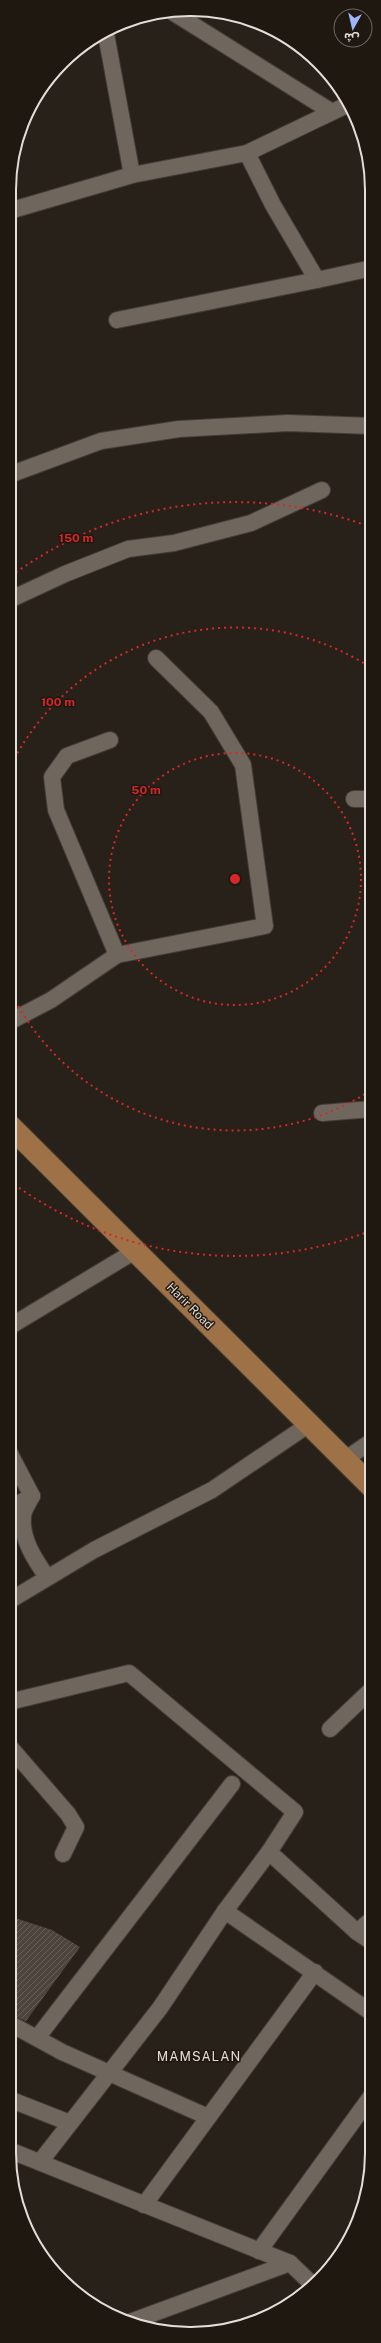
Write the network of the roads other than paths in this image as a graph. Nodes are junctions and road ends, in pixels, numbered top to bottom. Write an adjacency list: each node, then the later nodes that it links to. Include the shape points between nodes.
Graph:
1 (179, 16): 4 (street)
2 (107, 37): 6 (street)
3 (344, 106): 4 (street)
4 (332, 112): 5 (street)
5 (247, 153): 6 (street); 9 (street, via 273,205)
6 (132, 176): 7 (street)
7 (16, 210)
8 (365, 270): 9 (street)
9 (317, 280): 10 (street)
10 (117, 320)
11 (365, 426): 12 (street, via 288,423 179,428 101,441)
12 (16, 473)
13 (322, 490): 14 (street, via 251,523 174,543 128,549)
14 (16, 597)
15 (156, 658): 19 (street, via 211,712 243,765 265,926)
16 (110, 740): 19 (street, via 67,756 52,777 56,810)
17 (354, 799): 18 (street)
18 (365, 799)
19 (117, 955): 20 (street, via 51,1000)
20 (16, 1018)
21 (365, 1110): 22 (street)
22 (322, 1113)
23 (16, 1134): 24 (main road, Harir Road)
24 (135, 1251): 25 (street); 26 (main road, Harir Road)
25 (16, 1323)
26 (308, 1425): 28 (main road, Harir Road); 33 (street, via 212,1490)
27 (365, 1446): 28 (street)
28 (344, 1460): 30 (main road, Harir Road)
29 (16, 1465): 31 (street)
30 (365, 1480)
31 (32, 1496): 32 (street); 33 (street, via 23,1515 24,1534 33,1556)
32 (16, 1505)
33 (46, 1577): 34 (street)
34 (16, 1596)
35 (365, 1696): 37 (street)
36 (16, 1700): 40 (street, via 129,1673 295,1812)
37 (330, 1729)
38 (16, 1754): 41 (street, via 68,1814 76,1827)
39 (232, 1784): 49 (street)
40 (268, 1852): 42 (street); 44 (street)
41 (63, 1854)
42 (225, 1911): 46 (street); 50 (street, via 160,2008)
43 (365, 1925): 44 (street)
44 (357, 1932): 45 (street)
45 (365, 1937)
46 (315, 1972): 47 (street); 53 (street)
47 (365, 2008)
48 (16, 2027): 49 (street)
49 (37, 2038): 50 (street)
50 (110, 2073): 53 (street); 54 (street)
51 (16, 2102): 54 (street)
52 (365, 2105): 58 (street)
53 (208, 2118): 57 (street)
54 (70, 2123): 56 (street)
55 (16, 2153): 56 (street)
56 (40, 2162): 57 (street)
57 (144, 2204): 58 (street)
58 (259, 2251): 59 (street)
59 (290, 2263): 60 (street); 61 (street)
60 (309, 2281)
61 (138, 2319)

